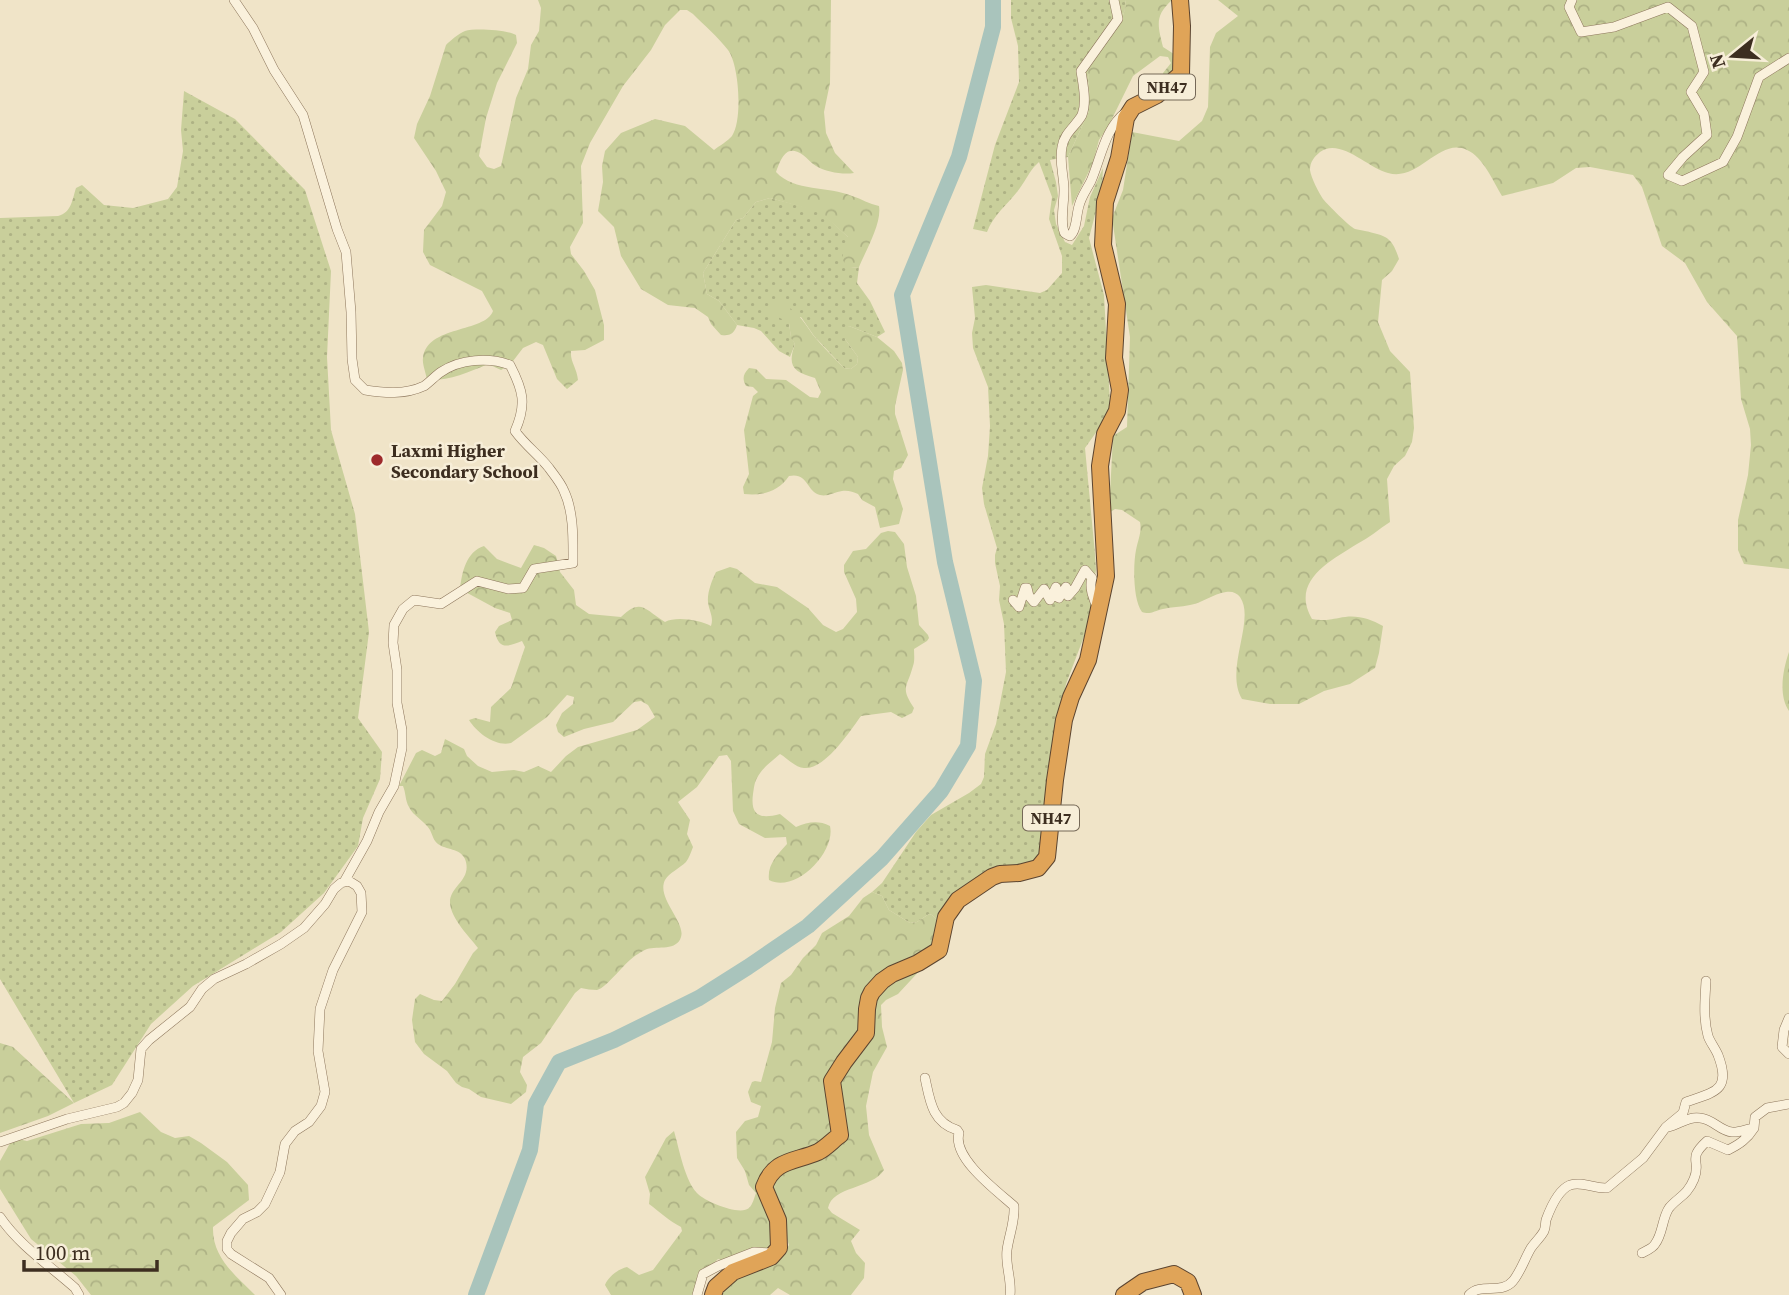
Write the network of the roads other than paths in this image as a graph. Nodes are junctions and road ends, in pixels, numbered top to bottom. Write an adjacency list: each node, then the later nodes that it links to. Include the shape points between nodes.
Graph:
1 (234, 0): 9 (street, via 303,115 346,252 355,380 365,390 408,391 458,364 497,360 510,365 523,397 515,431 564,491 573,541 573,563 534,569 523,588 477,581 441,604 414,600 402,609 394,625 393,643 402,730 397,774)
2 (1114, 0): 6 (street, via 1118,19 1081,71 1082,115 1062,145 1063,227 1070,236 1104,145 1118,118)
3 (1180, 0): 6 (highway, NH47, via 1181,74 1157,95)
4 (1572, 0): 5 (street, via 1569,7 1581,32 1614,27 1668,6 1692,26 1704,72 1691,92 1704,114 1707,135 1668,175 1682,181 1723,162 1759,77)
5 (1789, 58)
6 (1133, 107): 8 (highway, NH47, via 1126,118 1105,202 1103,245 1116,304 1114,358 1120,390 1100,466 1106,576)
7 (1013, 600): 8 (street, via 1019,607 1025,588 1034,602 1044,589 1050,600 1056,587 1057,597 1066,587 1068,596 1085,570 1092,578)
8 (1099, 609): 19 (highway, NH47, via 1088,660 1064,720 1047,857 1038,868 992,877 958,900 946,917 939,950 892,974 872,992 866,1033 832,1081 840,1135 820,1151 783,1163 768,1175 764,1187 778,1220 779,1248)
9 (344, 882): 17 (street, via 304,928 214,979 190,1007 149,1040 141,1049 138,1080 124,1103); 22 (street, via 357,886 362,912 320,1009 318,1051 325,1092 321,1106 285,1144 280,1172 265,1205 243,1219 226,1241 230,1254 269,1278)
10 (1706, 981): 15 (street, via 1708,1036 1723,1079 1710,1095 1686,1102 1683,1113)
11 (1789, 1018): 12 (street, via 1782,1047)
12 (1789, 1054)
13 (925, 1078): 25 (street, via 936,1117 957,1130 967,1160 1014,1206 1006,1252)
14 (1789, 1104): 16 (street, via 1767,1108 1755,1117)
15 (1666, 1127): 16 (street, via 1700,1118 1733,1133); 28 (street, via 1643,1158 1607,1188 1581,1184 1562,1191 1544,1231 1511,1283)
16 (1754, 1128): 20 (street, via 1749,1137 1728,1150 1707,1141 1699,1148 1694,1179 1685,1195 1669,1208 1655,1245)
17 (0, 1142)
18 (0, 1217): 21 (street)
19 (774, 1253): 23 (street, via 754,1252 718,1266 703,1275); 24 (highway, via 733,1272)
20 (1642, 1253)
21 (79, 1295)
22 (281, 1295)
23 (697, 1295)
24 (713, 1295)
25 (1010, 1295)
26 (1124, 1295): 27 (highway, via 1143,1282 1174,1274 1188,1282)
27 (1194, 1295)
28 (1469, 1295)

